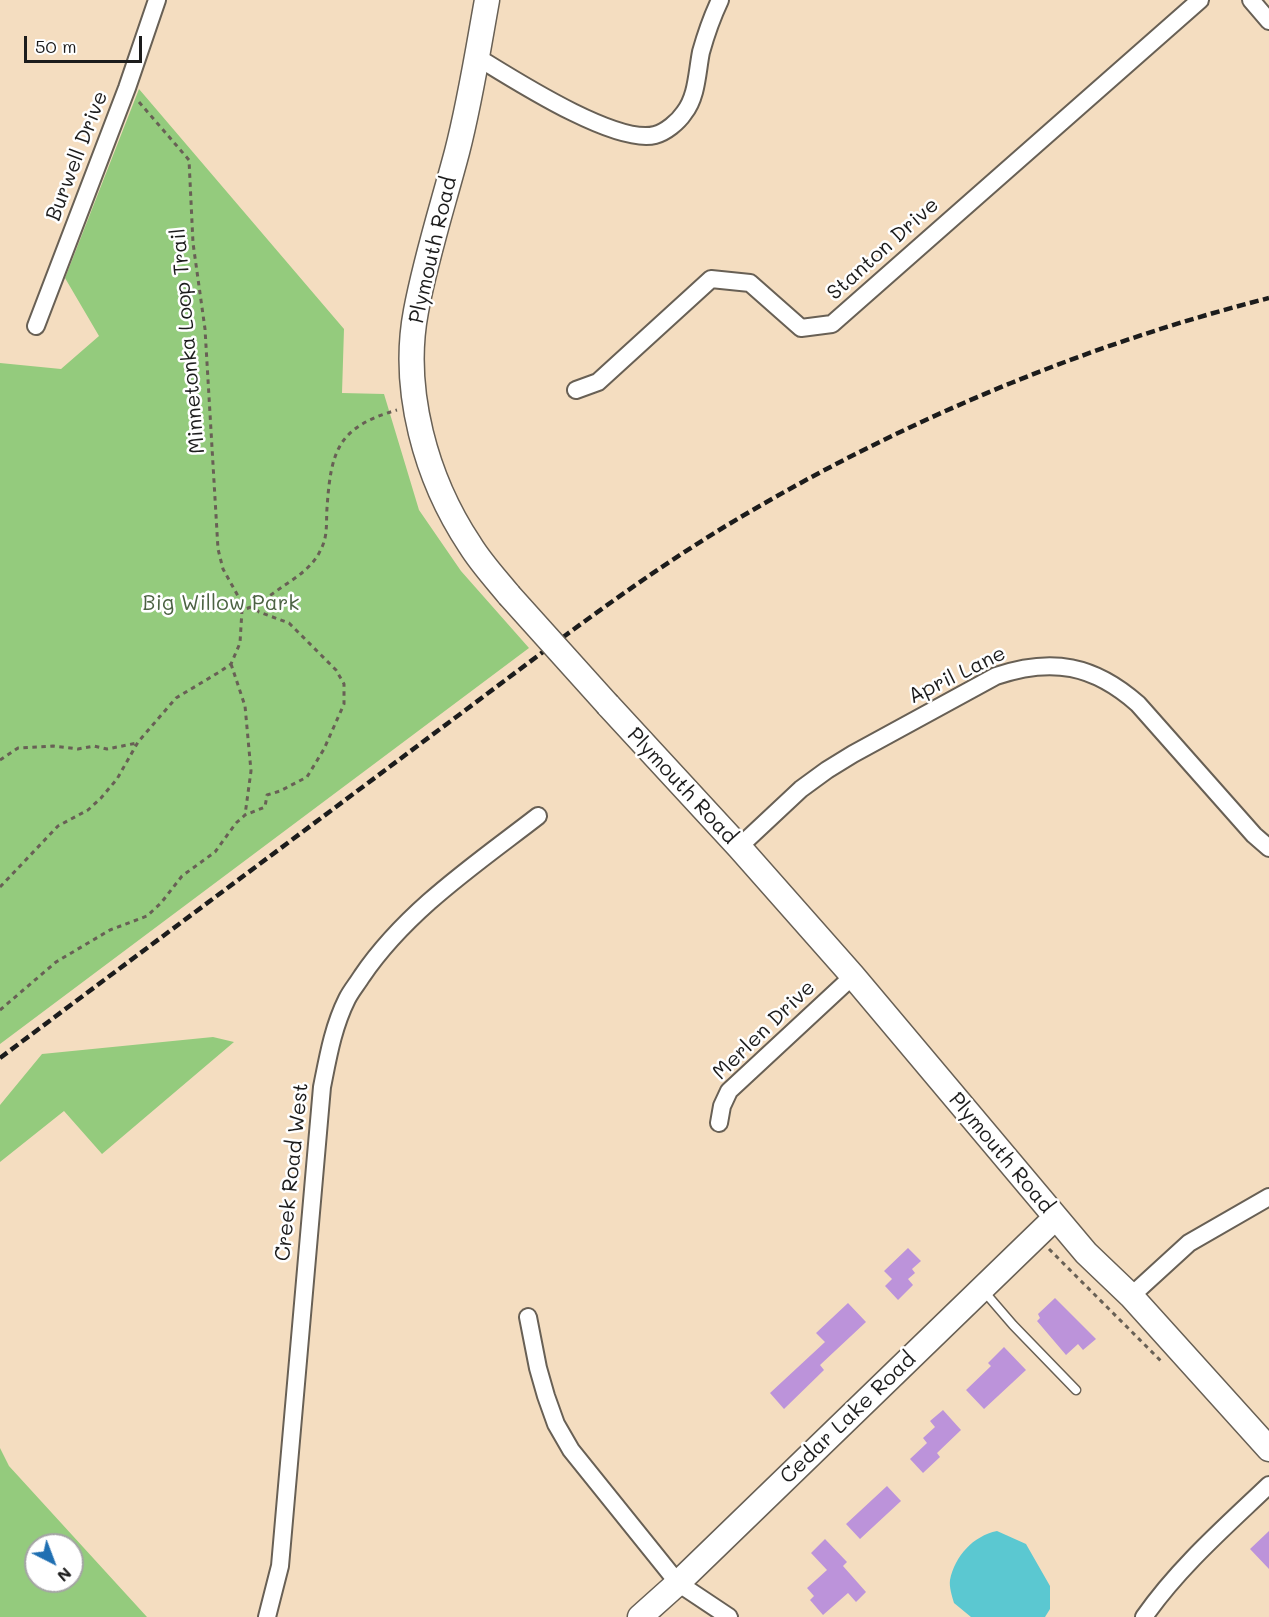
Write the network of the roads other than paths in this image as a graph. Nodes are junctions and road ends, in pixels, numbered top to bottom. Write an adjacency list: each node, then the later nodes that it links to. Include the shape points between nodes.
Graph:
1 (157, 0): 8 (street, Burwell Drive)
2 (487, 0): 7 (main road, Plymouth Road)
3 (720, 0): 7 (street, via 710,20 693,97 685,113 656,135 620,133 542,97)
4 (1200, 0): 9 (street, Stanton Drive, via 832,324 801,328 750,283 711,279 598,382)
5 (1251, 0): 6 (street)
6 (1269, 21)
7 (477, 57): 11 (main road, Plymouth Road, bridge, via 458,150 415,312 411,366 425,449 440,492 470,545 509,595)
8 (36, 326)
9 (576, 390)
10 (538, 816): 24 (street, Creek Road West, via 436,895 400,930 370,964 347,999 331,1038 320,1099 280,1566)
11 (739, 847): 12 (street, April Lane, via 801,789 853,754 996,676 1046,665 1097,675 1119,687); 13 (main road, Plymouth Road)
12 (1269, 848)
13 (853, 976): 14 (street, Merlen Drive, via 729,1091); 16 (main road, Plymouth Road)
14 (719, 1123)
15 (1269, 1197): 18 (street, via 1189,1243)
16 (1055, 1218): 17 (main road, Cedar Lake Road); 18 (main road, Plymouth Road)
17 (982, 1289): 20 (lane); 23 (main road, Cedar Lake Road)
18 (1131, 1296): 21 (main road, Plymouth Road)
19 (528, 1317): 23 (street, via 538,1368 556,1425 590,1474)
20 (1076, 1390)
21 (1269, 1449)
22 (1269, 1485): 27 (street, via 1192,1558)
23 (678, 1583): 25 (main road, Cedar Lake Road); 26 (street)
24 (267, 1617)
25 (640, 1617)
26 (729, 1617)
27 (1144, 1617)

